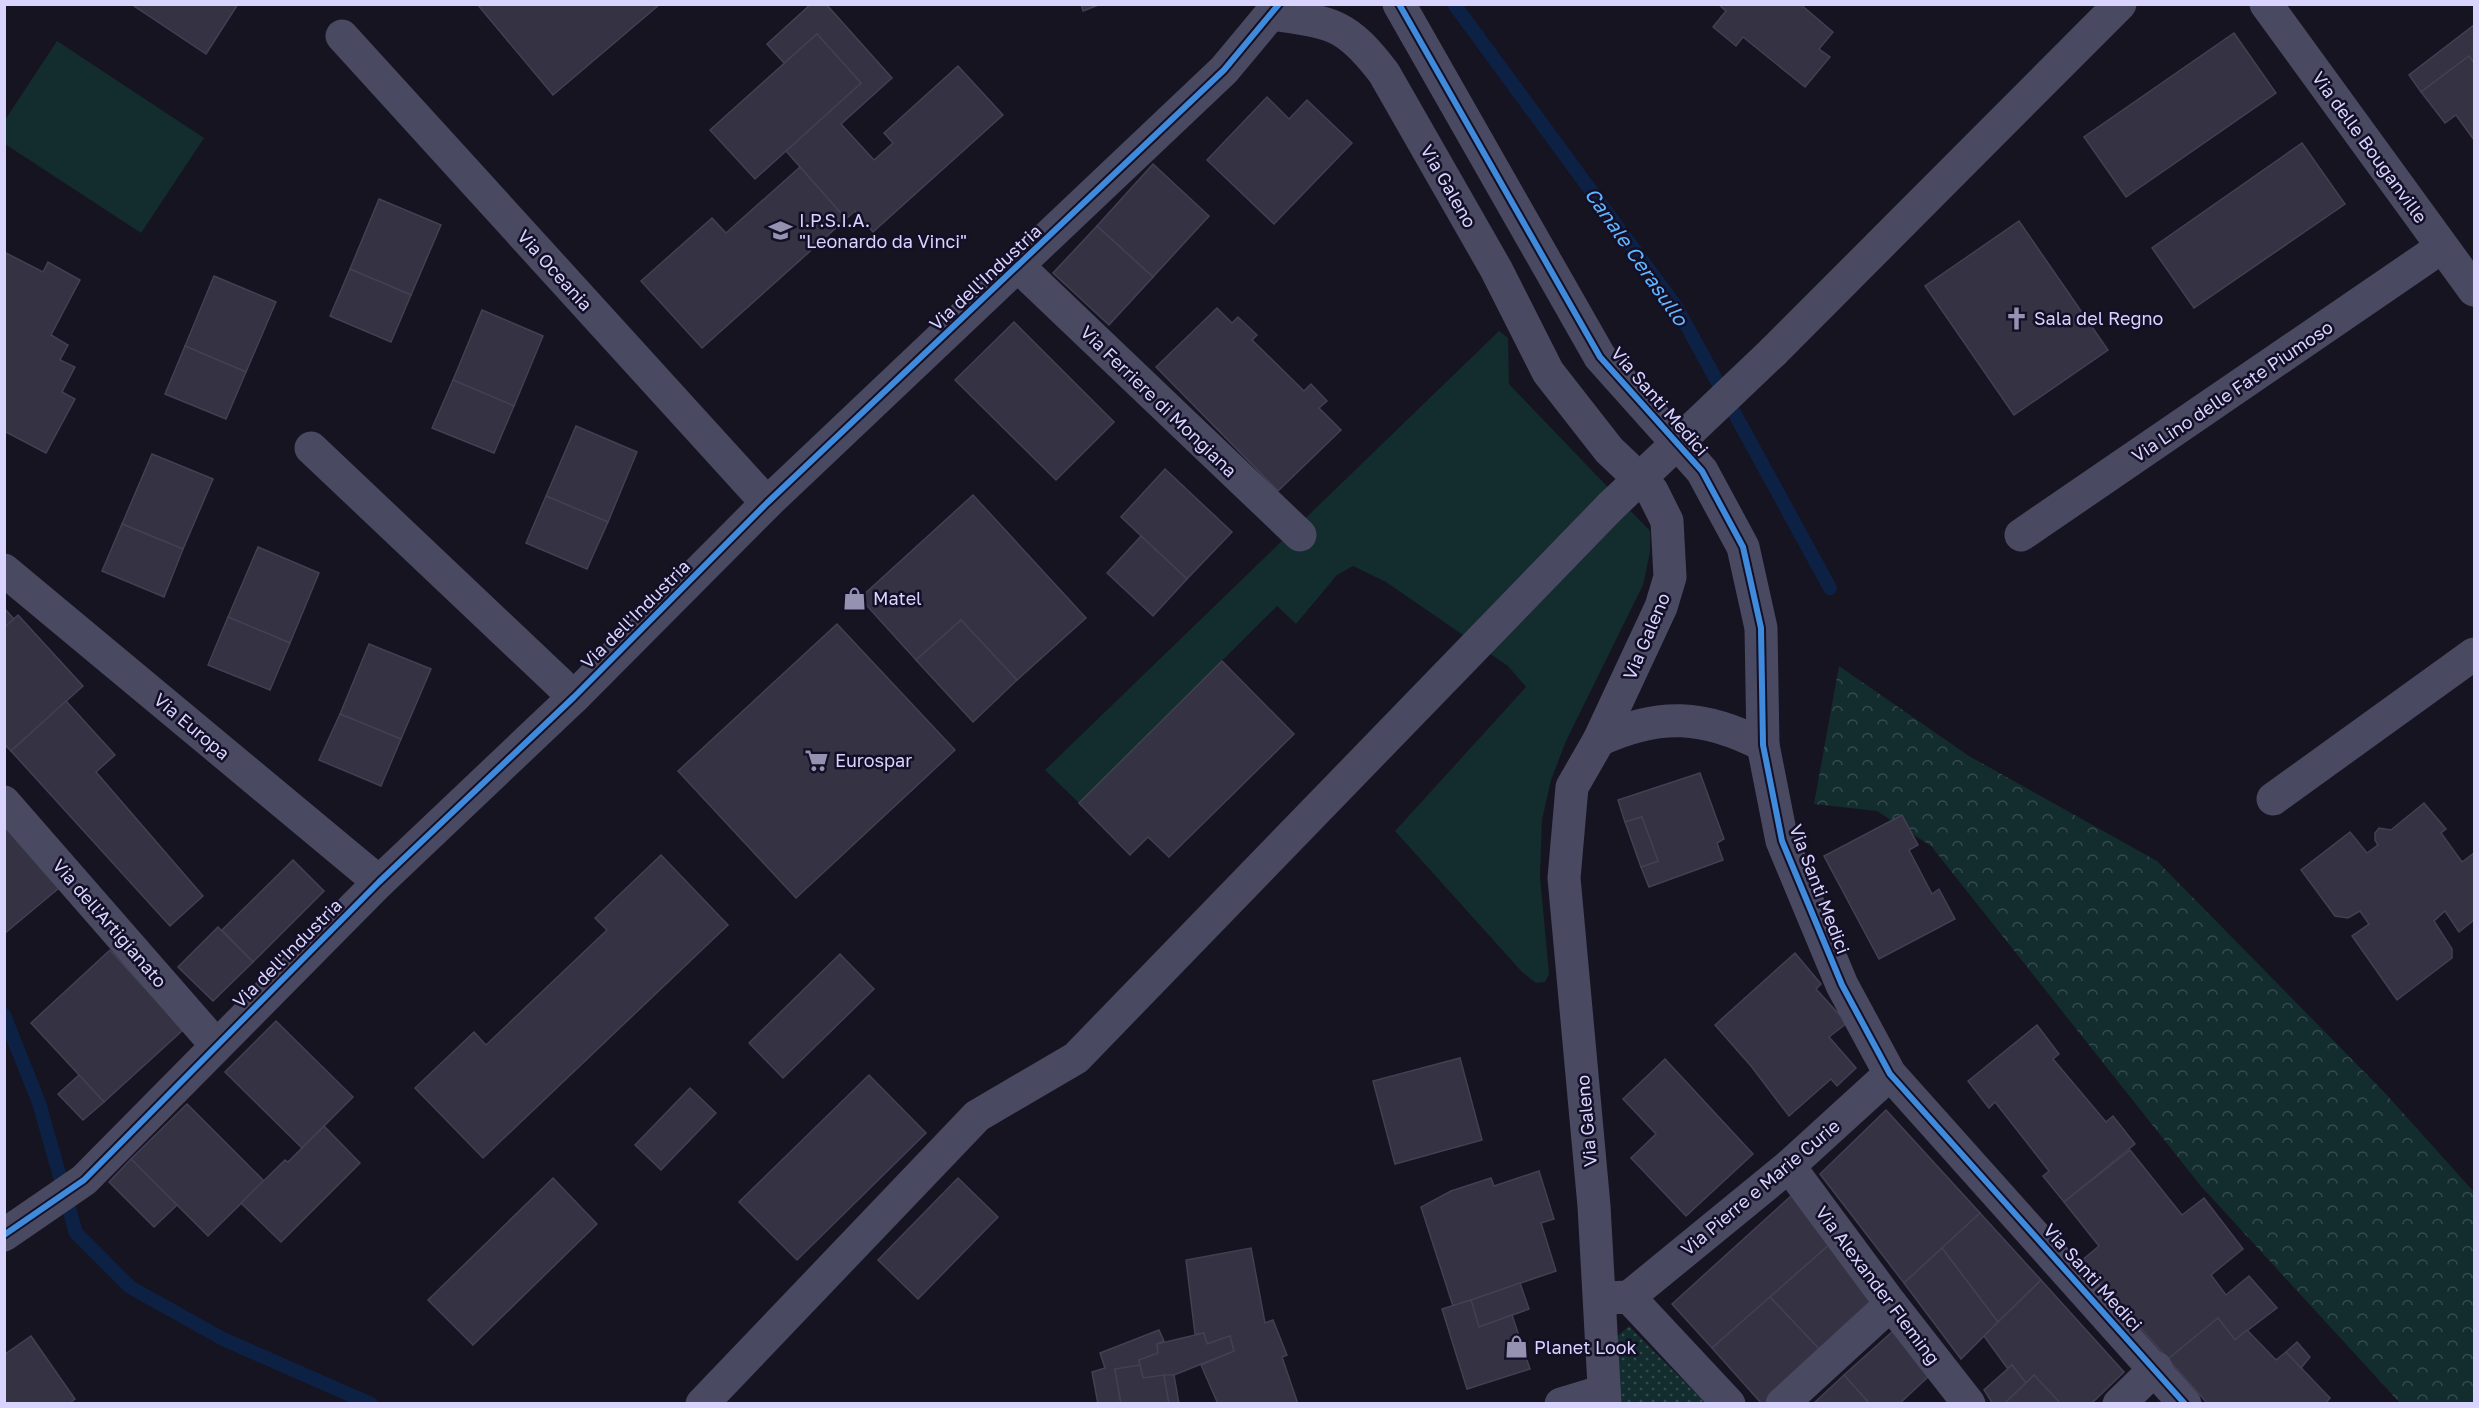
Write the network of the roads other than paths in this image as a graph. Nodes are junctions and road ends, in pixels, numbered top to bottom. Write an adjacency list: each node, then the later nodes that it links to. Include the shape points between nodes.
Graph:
1 (1399, 4): 17 (street, Via Santi Medici, via 1600,357 1702,471 1743,547 1761,628)
2 (2120, 4): 29 (street, bridge, via 1773,352 1610,507 1076,1058 977,1116)
3 (2266, 4): 6 (street, Via delle Bouganville)
4 (1275, 9): 7 (street, Via dell'Industria, via 1224,70); 16 (street, Via Galeno, via 1341,29 1365,48 1384,73 1496,269 1548,372 1610,450 1652,491 1667,521 1670,577 1661,608)
5 (342, 36): 10 (street, Via Oceania)
6 (2442, 247): 8 (street, Via delle Bouganville); 12 (street, Via Lino delle Fate Piumoso)
7 (1018, 266): 10 (street, Via dell'Industria); 11 (street, Via Ferriere di Mongiana)
8 (2475, 290)
9 (310, 448): 15 (street)
10 (767, 503): 15 (street, Via dell'Industria)
11 (1300, 535)
12 (2021, 535)
13 (4, 570): 20 (street, Via Europa)
14 (2470, 664): 18 (street)
15 (574, 697): 20 (street, Via dell'Industria)
16 (1599, 740): 17 (street, via 1624,729 1678,719 1737,731); 25 (street, Via Galeno, via 1572,787 1564,878 1594,1206)
17 (1764, 745): 22 (street, Via Santi Medici, via 1782,840 1842,985)
18 (2272, 800)
19 (4, 802): 21 (street, Via dell'Artigianato)
20 (379, 882): 21 (street, Via dell'Industria)
21 (216, 1044): 24 (street, Via dell'Industria, via 84,1180)
22 (1890, 1074): 23 (street, Via Pierre e Marie Curie); 27 (street, Via Santi Medici)
23 (1789, 1166): 25 (street, Via Pierre e Marie Curie); 26 (street, Via Alexander Fleming)
24 (4, 1235)
25 (1614, 1298): 28 (street, Via Galeno); 31 (street)
26 (1891, 1305): 32 (street); 33 (street, Via Alexander Fleming)
27 (2156, 1368): 34 (street); 35 (street, Via Santi Medici)
28 (1604, 1397): 30 (street)
29 (702, 1404)
30 (1561, 1404)
31 (1730, 1404)
32 (1782, 1404)
33 (1969, 1404)
34 (2118, 1404)
35 (2185, 1404)

